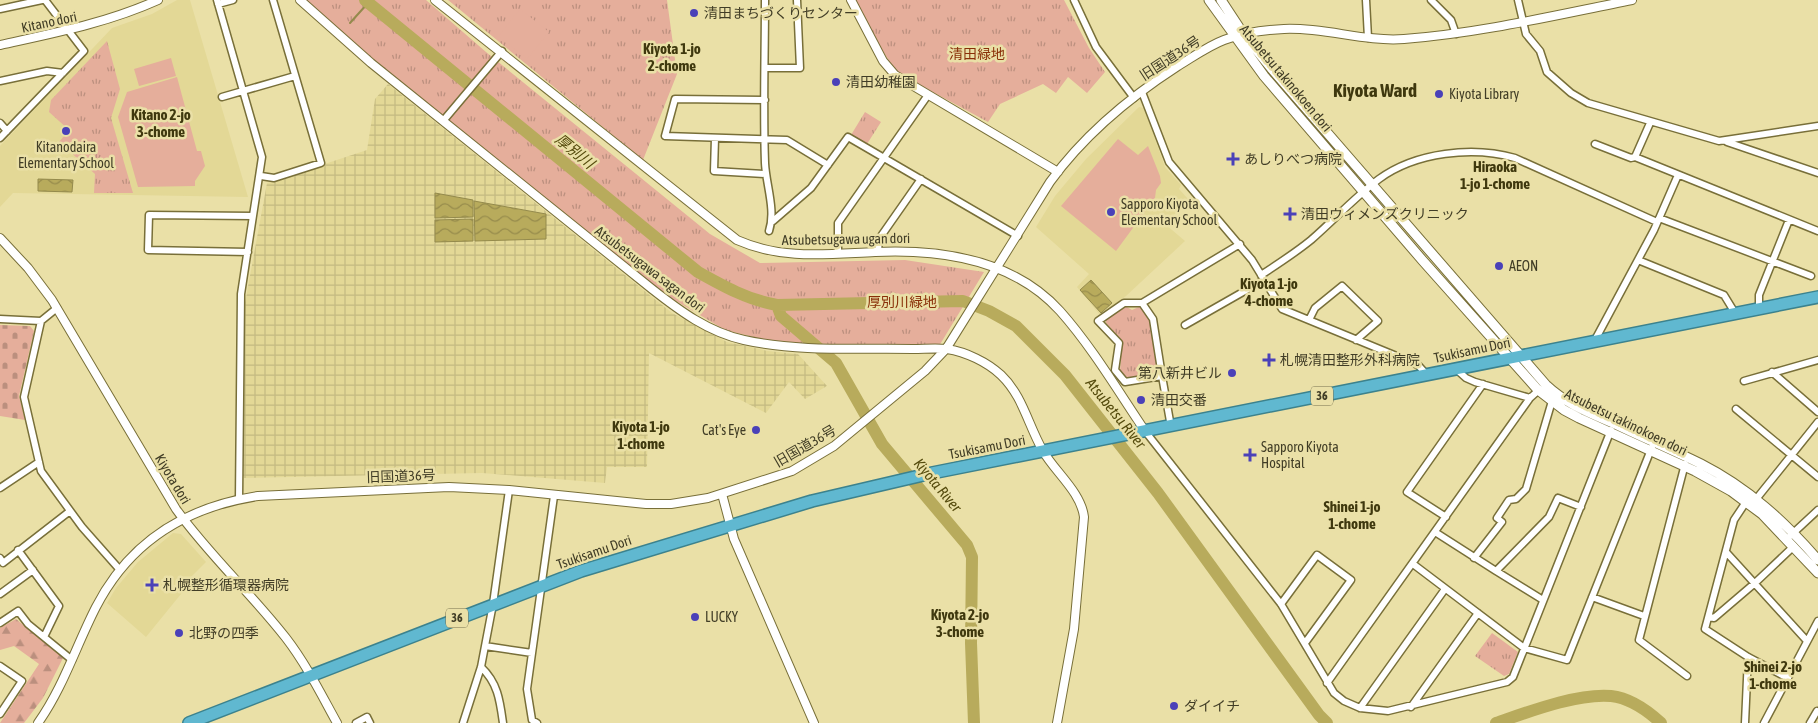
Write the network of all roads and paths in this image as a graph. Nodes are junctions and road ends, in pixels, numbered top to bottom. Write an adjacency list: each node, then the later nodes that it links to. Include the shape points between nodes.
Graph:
1 (44, 0): 18 (street); 20 (street)
2 (158, 0): 20 (street, Kitano dori, via 119,16)
3 (233, 0): 17 (street)
4 (273, 0): 29 (street)
5 (300, 0): 37 (street, Atsubetsugawa sagan dori)
6 (435, 0): 26 (street, Atsubetsugawa ugan dori)
7 (765, 0): 27 (street)
8 (797, 0): 27 (street, via 800,68)
9 (851, 0): 33 (street, via 888,68)
10 (1074, 0): 35 (street, via 1096,47)
11 (1209, 0): 23 (main road, Atsubetsu takinokoen dori)
12 (1221, 0): 22 (main road, Atsubetsu takinokoen dori)
13 (1366, 0): 24 (street)
14 (1432, 0): 21 (street, via 1451,20)
15 (1518, 0): 19 (street)
16 (1630, 0): 19 (street, 旧国道36号)
17 (217, 2): 31 (street)
18 (0, 9)
19 (1522, 21): 21 (street, 旧国道36号); 39 (street, via 1526,34 1540,51 1547,72 1571,93 1588,103)
20 (67, 31): 25 (street, Kitano dori); 28 (street, via 84,52)
21 (1456, 34): 24 (street, 旧国道36号)
22 (1244, 35): 23 (street, 旧国道36号); 24 (street, 旧国道36号, via 1292,29); 56 (main road, Atsubetsu takinokoen dori)
23 (1234, 38): 32 (street, 旧国道36号, via 1203,50); 56 (main road, Atsubetsu takinokoen dori, via 1264,76)
24 (1368, 38)
25 (0, 45)
26 (502, 51): 37 (street); 68 (street, Atsubetsugawa ugan dori, via 737,240 779,254)
27 (765, 68): 36 (street)
28 (63, 73): 30 (street, via 47,71); 41 (street)
29 (295, 76): 31 (street); 54 (street, via 321,163 274,178)
30 (0, 81)
31 (243, 91): 34 (street); 54 (street, via 262,157)
32 (1142, 92): 35 (street, 旧国道36号); 65 (street, via 1169,162)
33 (928, 95): 47 (street); 50 (street)
34 (222, 97)
35 (1134, 98): 50 (street, 旧国道36号, via 1090,135)
36 (765, 100): 43 (street, via 675,99 665,136); 44 (street)
37 (443, 121): 87 (street, Atsubetsugawa sagan dori, via 686,316 724,334 742,340 800,348)
38 (0, 123): 41 (street)
39 (1650, 123): 45 (street); 48 (street)
40 (1818, 126): 45 (street)
41 (7, 131): 42 (street)
42 (0, 138)
43 (715, 138): 44 (street); 52 (street, via 714,171)
44 (764, 138): 49 (street, via 787,140); 52 (street)
45 (1726, 142): 51 (street)
46 (1595, 144): 48 (street)
47 (884, 158): 49 (street, via 848,137); 55 (street); 68 (street, via 838,223)
48 (1635, 158): 53 (street)
49 (828, 164): 60 (street, via 811,188)
50 (1058, 172): 63 (street, 旧国道36号)
51 (1818, 173)
52 (765, 174): 60 (street)
53 (1678, 175): 58 (street); 59 (street)
54 (261, 176): 57 (street)
55 (921, 179): 63 (street); 67 (street, via 879,239)
56 (1368, 189): 58 (street, via 1392,171 1420,160 1490,152 1529,164); 70 (main road, Atsubetsu takinokoen dori); 72 (main road, Atsubetsu takinokoen dori); 75 (street)
57 (253, 216): 66 (street); 66 (street, via 149,215 148,250)
58 (1658, 220): 69 (street); 71 (street)
59 (1789, 220): 62 (street); 71 (street)
60 (773, 221): 61 (street)
61 (769, 231)
62 (1818, 231)
63 (1018, 236): 73 (street, 旧国道36号)
64 (0, 238): 78 (street, Kiyota dori, via 38,280)
65 (1240, 244): 75 (street); 77 (street)
66 (248, 252): 116 (street, via 241,294)
67 (878, 252): 68 (street, Atsubetsugawa ugan dori); 73 (street, Atsubetsugawa ugan dori, via 946,253)
68 (838, 253)
69 (1638, 260): 80 (street, via 1724,295); 86 (street)
70 (1437, 261): 72 (main road); 88 (main road, Atsubetsu takinokoen dori)
71 (1770, 262): 74 (street); 79 (street, via 1759,295)
72 (1429, 268): 88 (main road, Atsubetsu takinokoen dori)
73 (998, 269): 87 (street, 旧国道36号); 104 (street, Atsubetsugawa ugan dori, via 1038,292 1060,311)
74 (1811, 276)
75 (1262, 278): 82 (street, via 1282,309); 84 (street)
76 (1818, 297): 79 (highway, Tsukisamu Dori / 36)
77 (1142, 303): 93 (street, via 1153,319); 93 (street, via 1124,303 1098,321 1119,343 1115,370 1125,382)
78 (57, 308): 83 (street); 121 (street, Kiyota dori)
79 (1759, 308): 80 (highway, Tsukisamu Dori / 36)
80 (1735, 313): 86 (highway, Tsukisamu Dori / 36)
81 (0, 319): 83 (street)
82 (1309, 320): 85 (street); 85 (street, via 1315,308 1342,286 1378,321)
83 (40, 321): 108 (street, via 24,397)
84 (1185, 325)
85 (1356, 340): 92 (street, via 1418,365)
86 (1595, 340): 88 (highway, Tsukisamu Dori / 36)
87 (946, 349): 106 (street, Atsubetsugawa sagan dori, via 973,357 1001,375 1022,404); 113 (street, 旧国道36号, via 925,371 834,446 792,471)
88 (1514, 356): 90 (highway, Tsukisamu Dori / 36); 96 (main road, Atsubetsu takinokoen dori)
89 (1818, 360): 91 (street)
90 (1456, 369): 92 (highway, Tsukisamu Dori / 36); 95 (street, via 1466,378)
91 (1772, 372): 94 (street); 100 (street)
92 (1427, 375): 102 (highway, Tsukisamu Dori / 36)
93 (1162, 376): 102 (street)
94 (1744, 381)
95 (1483, 384): 97 (street); 120 (street, via 1407,492)
96 (1542, 388): 97 (street); 98 (main road, Atsubetsu takinokoen dori); 103 (main road, Atsubetsu takinokoen dori)
97 (1530, 398): 120 (street)
98 (1552, 401): 103 (main road, Atsubetsu takinokoen dori, via 1580,418); 128 (street, via 1526,489 1516,499 1509,500 1497,518 1502,522)
99 (1736, 409): 107 (street)
100 (1818, 412)
101 (1818, 422): 107 (street)
102 (1170, 427): 104 (highway, Tsukisamu Dori / 36)
103 (1612, 428): 105 (main road, Atsubetsu takinokoen dori); 117 (street)
104 (1140, 432): 106 (highway, Tsukisamu Dori / 36); 142 (street)
105 (1652, 447): 109 (main road, Atsubetsu takinokoen dori); 139 (street)
106 (1043, 452): 122 (highway, Tsukisamu Dori / 36, via 932,473); 175 (street, Atsubetsugawa sagan dori, via 1082,506 1084,517 1074,629)
107 (1791, 455): 110 (street); 115 (street)
108 (39, 462): 111 (street); 119 (street, via 41,471)
109 (1686, 462): 115 (main road, Atsubetsu takinokoen dori, via 1714,481); 144 (street)
110 (1818, 477)
111 (0, 488)
112 (509, 490): 114 (street, 旧国道36号); 116 (street, 旧国道36号, via 449,487); 141 (street)
113 (722, 494): 114 (street, 旧国道36号, via 671,504); 122 (street)
114 (554, 496): 136 (street)
115 (1752, 498): 124 (main road, Atsubetsu takinokoen dori); 126 (street, via 1734,520)
116 (239, 499): 121 (street, 旧国道36号, via 227,500)
117 (1581, 507): 133 (street, via 1558,498 1549,517); 140 (street)
118 (1818, 510): 124 (street)
119 (70, 511): 125 (street); 132 (street)
120 (1446, 517): 123 (street)
121 (183, 518): 132 (street, 旧国道36号, via 148,541); 158 (street, Kiyota dori, via 285,637)
122 (730, 524): 136 (highway, Tsukisamu Dori / 36); 174 (street, via 748,574)
123 (1435, 532): 128 (street); 130 (street)
124 (1792, 539): 129 (main road, Atsubetsu takinokoen dori); 134 (main road, Atsubetsu takinokoen dori); 135 (street)
125 (18, 550): 127 (street, via 4,563); 131 (street)
126 (1726, 552): 135 (street); 145 (street)
127 (0, 558)
128 (1474, 558): 133 (street)
129 (1818, 560)
130 (1413, 564): 137 (street); 161 (street)
131 (33, 570): 138 (street); 148 (street, via 59,606)
132 (120, 570): 155 (street, 旧国道36号, via 95,608)
133 (1496, 571): 140 (street)
134 (1818, 573)
135 (1755, 583): 145 (street, via 1714,618); 149 (street)
136 (542, 586): 141 (highway, Tsukisamu Dori / 36); 153 (street)
137 (1445, 589): 143 (street); 163 (street)
138 (0, 594)
139 (1592, 597): 144 (street); 152 (street, via 1567,660)
140 (1543, 600): 152 (street)
141 (493, 604): 151 (street); 158 (highway, Tsukisamu Dori / 36)
142 (1281, 604): 150 (street); 150 (street, via 1317,555 1351,580)
143 (1478, 614): 152 (street); 162 (street)
144 (1644, 616): 159 (street, via 1639,640)
145 (1709, 617): 154 (street, via 1705,629)
146 (1818, 621): 149 (street)
147 (0, 624): 148 (street, via 18,612)
148 (44, 636): 155 (street)
149 (1808, 641): 160 (street)
150 (1305, 643): 161 (street)
151 (485, 646): 153 (street); 157 (street)
152 (1524, 648): 162 (street, via 1513,677 1507,682)
153 (532, 653): 173 (street, via 527,690 532,720)
154 (1748, 657): 160 (street); 176 (street)
155 (72, 660): 166 (street, 旧国道36号)
156 (0, 666): 165 (street, via 22,681)
157 (481, 667): 171 (street); 172 (street, via 491,676 499,695)
158 (311, 675): 167 (highway, Tsukisamu Dori / 36); 168 (street, Kiyota dori)
159 (1687, 676)
160 (1788, 678): 177 (street)
161 (1327, 683): 163 (street, via 1338,698)
162 (1411, 707): 163 (street, via 1388,712)
163 (1360, 708)
164 (1817, 711): 178 (street)
165 (0, 714)
166 (38, 723)
167 (189, 723)
168 (338, 723)
169 (356, 723): 170 (street, via 367,717)
170 (370, 723)
171 (463, 723)
172 (503, 723)
173 (537, 723)
174 (814, 723)
175 (1057, 723)
176 (1745, 723)
177 (1764, 723)
178 (1810, 723)

